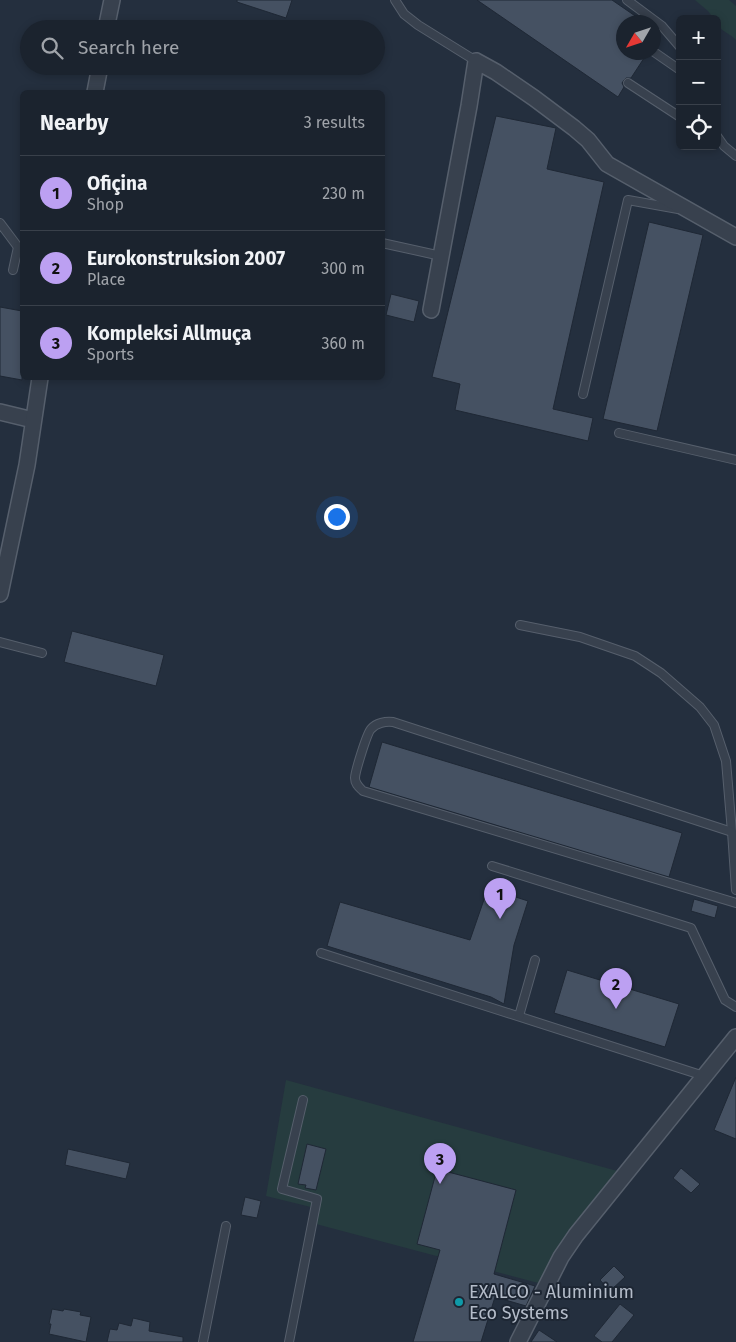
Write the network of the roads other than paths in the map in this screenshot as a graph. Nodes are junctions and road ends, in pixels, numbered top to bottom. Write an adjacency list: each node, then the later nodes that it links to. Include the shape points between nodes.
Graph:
1 (112, 0): 4 (street)
2 (395, 0): 7 (lane, via 404,14 418,25)
3 (627, 0): 5 (lane, via 662,26)
4 (108, 20)
5 (676, 42)
6 (661, 57): 8 (lane)
7 (476, 61): 15 (street, via 574,128 607,164); 20 (street)
8 (676, 67)
9 (98, 75): 11 (street)
10 (628, 83): 12 (lane)
11 (95, 90)
12 (676, 114)
13 (721, 144): 14 (lane)
14 (736, 156)
15 (692, 212): 17 (street); 24 (lane, via 628,200)
16 (0, 223): 19 (lane)
17 (736, 237)
18 (385, 244): 20 (lane)
19 (20, 247): 21 (lane)
20 (441, 256): 22 (street)
21 (13, 270)
22 (431, 310)
23 (40, 380): 26 (street)
24 (583, 394)
25 (0, 412): 26 (street)
26 (33, 420): 29 (street)
27 (619, 433): 28 (lane)
28 (736, 460)
29 (0, 594)
30 (520, 625): 33 (lane, via 580,637 636,656 661,672 700,707 714,725 726,761)
31 (0, 642): 32 (lane)
32 (42, 653)
33 (732, 832): 35 (lane); 36 (lane, via 393,722 371,729 356,772 357,786 369,794)
34 (492, 866): 39 (lane, via 691,928 725,1000)
35 (736, 890)
36 (736, 903)
37 (322, 953): 40 (lane)
38 (535, 960): 40 (lane)
39 (736, 1007)
40 (520, 1016): 42 (lane)
41 (736, 1036): 42 (street)
42 (704, 1076): 47 (street, via 576,1235)
43 (303, 1100): 46 (lane, via 282,1189 317,1200)
44 (226, 1226): 45 (lane)
45 (203, 1342)
46 (288, 1342)
47 (518, 1342)

